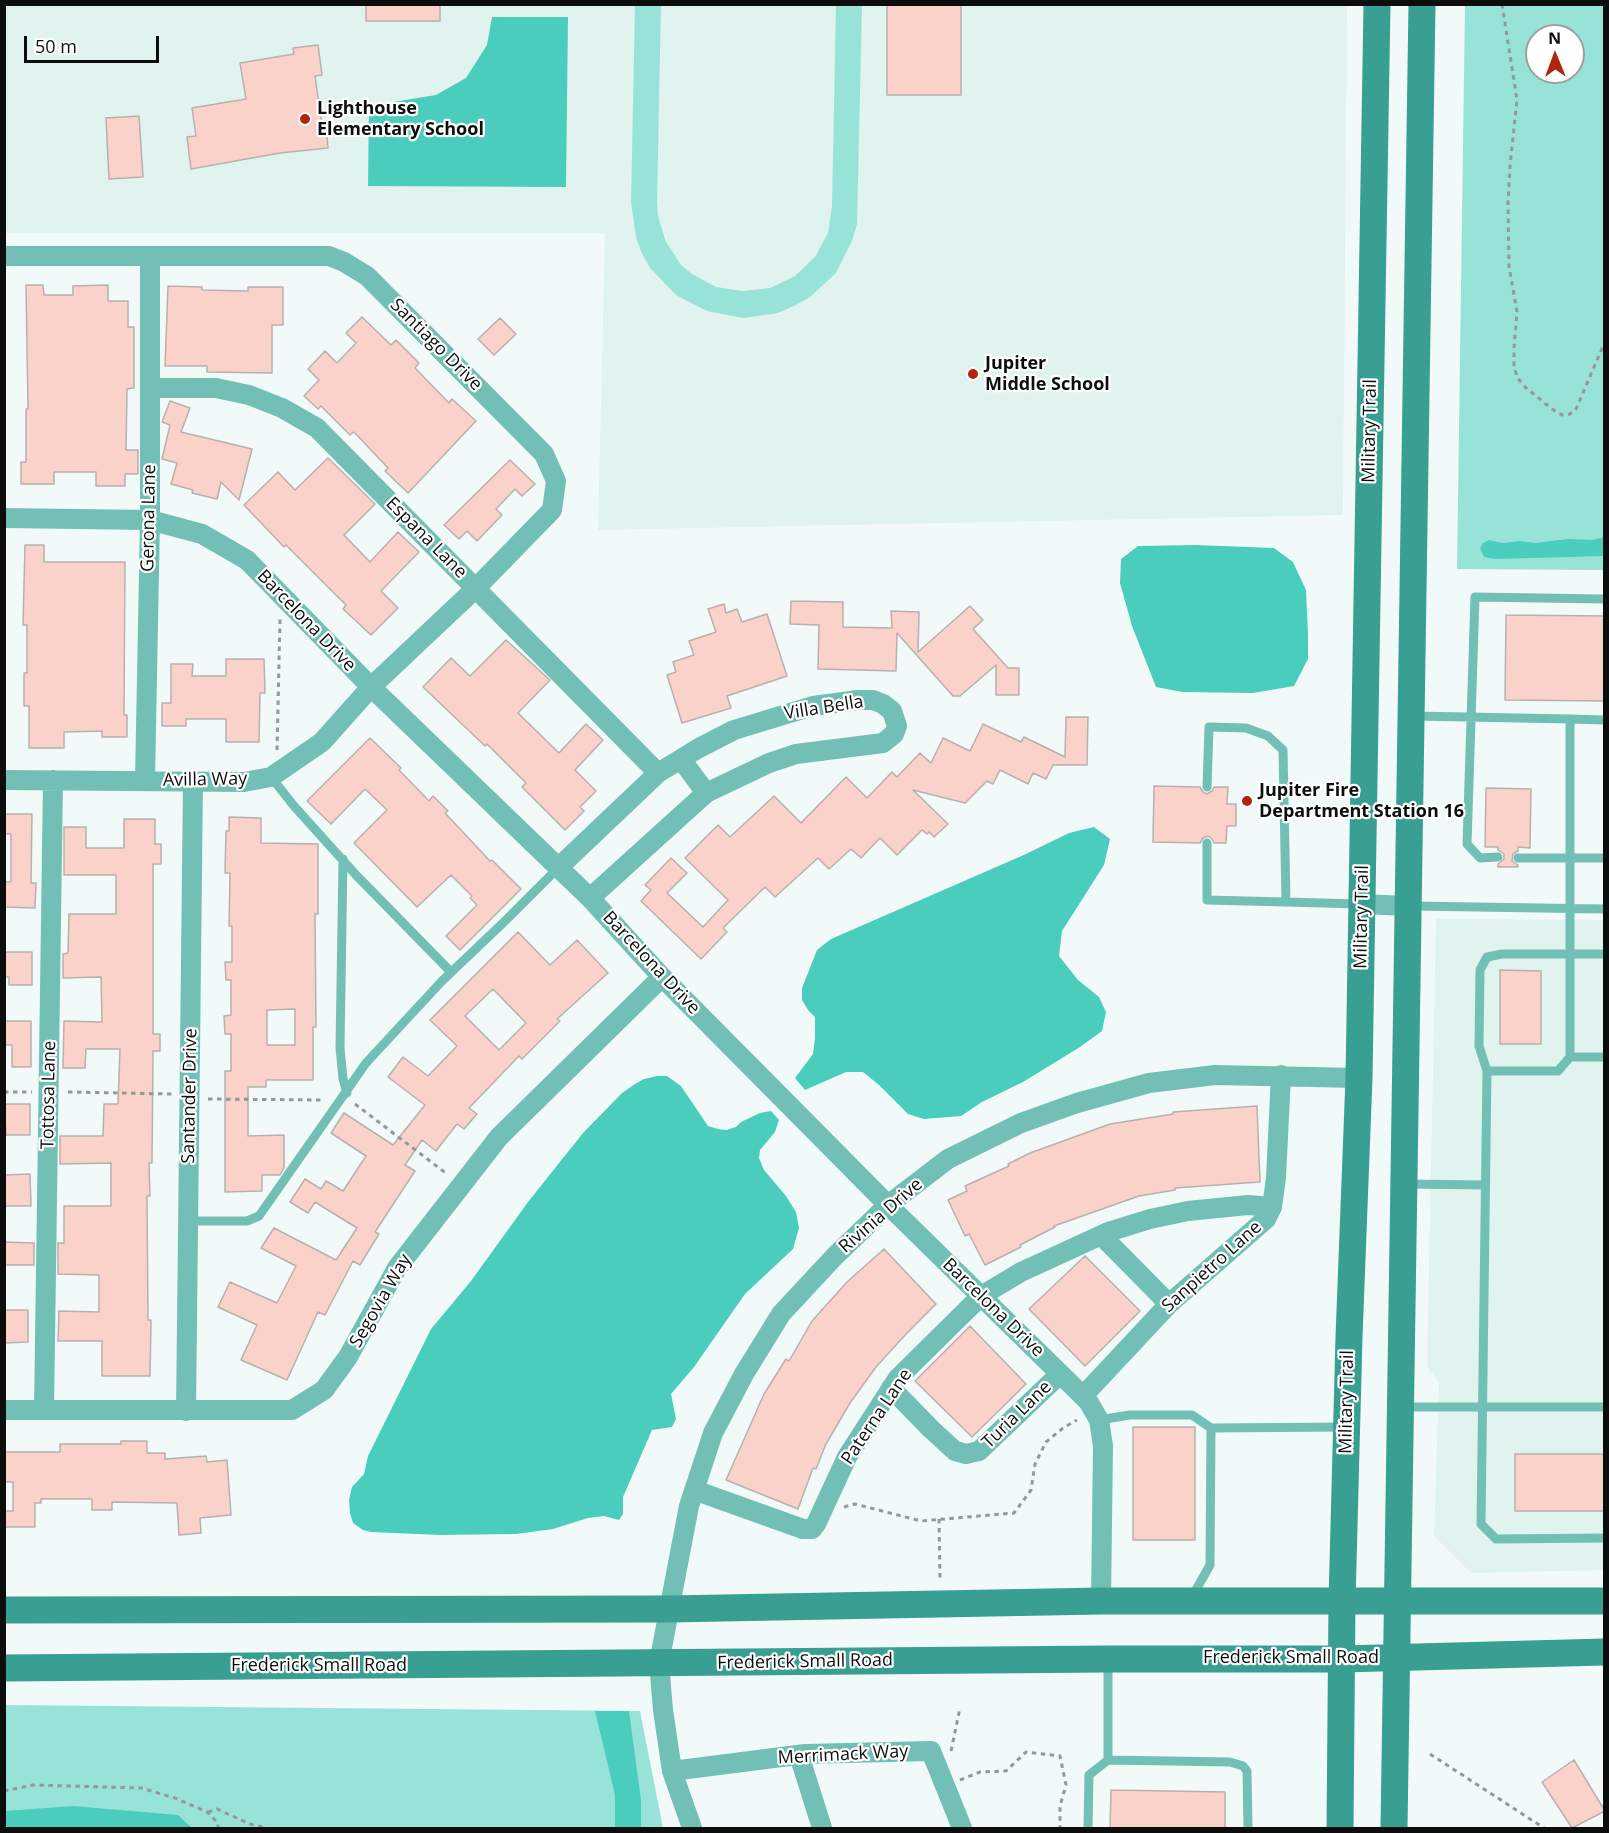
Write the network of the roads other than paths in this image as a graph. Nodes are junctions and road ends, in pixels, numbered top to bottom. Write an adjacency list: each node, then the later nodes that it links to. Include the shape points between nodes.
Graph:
1 (1377, 4): 33 (main road, Military Trail)
2 (1422, 4): 11 (main road)
3 (4, 256): 4 (street, Santiago Drive)
4 (150, 256): 5 (street, Gerona Lane); 8 (street, Santiago Drive, via 329,256 344,261 367,276 544,454 556,481 552,510)
5 (151, 388): 7 (street, Gerona Lane); 8 (street, Espana Lane, via 216,388 249,394 317,428)
6 (4, 518): 7 (street, Barcelona Drive)
7 (150, 520): 10 (street, Barcelona Drive, via 202,534 247,560); 20 (street, Gerona Lane)
8 (476, 588): 10 (street, Santiago Drive); 16 (street, Espana Lane)
9 (1605, 599): 12 (lane, via 1475,597)
10 (371, 687): 17 (street, Avilla Way, via 322,742); 30 (street, Barcelona Drive)
11 (1410, 716): 12 (lane); 34 (main road)
12 (1472, 717): 13 (lane); 25 (lane, via 1467,844 1480,858)
13 (1570, 719): 14 (lane); 27 (lane)
14 (1605, 720)
15 (681, 759): 16 (street, Villa Bella); 23 (street); 23 (street, Villa Bella, via 734,730 813,706 873,700 892,711 896,718 894,734 883,743 796,754)
16 (658, 773): 30 (street, Villa Bella)
17 (271, 777): 21 (street, Avilla Way, via 244,782); 29 (lane)
18 (4, 780): 19 (street, Avilla Way)
19 (53, 780): 20 (street, Avilla Way); 62 (street, Tottosa Lane)
20 (145, 780): 21 (street, Avilla Way)
21 (193, 781): 51 (street, Santander Drive)
22 (1207, 787): 32 (lane, via 1209,728 1246,728 1268,736 1283,750)
23 (706, 793): 31 (street, Villa Bella)
24 (1207, 843): 32 (lane, via 1207,900)
25 (1498, 857)
26 (1518, 858): 27 (lane)
27 (1570, 858): 28 (lane); 35 (lane)
28 (1605, 858)
29 (343, 859): 39 (lane); 46 (lane, via 340,1048)
30 (559, 867): 31 (street, Barcelona Drive); 39 (lane)
31 (590, 898): 40 (street, Barcelona Drive)
32 (1286, 902): 33 (lane)
33 (1362, 904): 34 (street); 45 (main road, Military Trail)
34 (1407, 906): 35 (lane); 47 (main road)
35 (1570, 908): 36 (lane); 37 (lane)
36 (1605, 909)
37 (1570, 954): 38 (lane); 41 (lane); 43 (lane, via 1487,957 1480,970 1479,1046)
38 (1605, 954)
39 (451, 972): 46 (lane, via 366,1063)
40 (662, 977): 49 (street, Barcelona Drive); 63 (street, Segovia Way, via 499,1137 397,1268 348,1357 324,1390 292,1410)
41 (1570, 1057): 42 (lane); 43 (lane, via 1558,1071)
42 (1605, 1057)
43 (1487, 1071): 48 (lane)
44 (1281, 1075): 45 (street, Rivinia Drive); 49 (street, Rivinia Drive, via 1215,1075 1149,1083 1077,1103 1021,1123 948,1159); 50 (street, Sanpietro Lane)
45 (1359, 1078): 65 (main road, Military Trail)
46 (348, 1096): 51 (lane, via 259,1216 247,1221)
47 (1403, 1184): 48 (lane); 58 (main road)
48 (1485, 1185): 59 (lane)
49 (888, 1204): 53 (street, Barcelona Drive); 67 (street, Rivinia Drive, via 781,1314 712,1433)
50 (1272, 1207): 52 (street, Paterna Lane, via 1248,1205 1188,1211); 54 (street, Sanpietro Lane, via 1266,1219)
51 (189, 1221): 63 (street, Santander Drive)
52 (1101, 1235): 53 (street, Paterna Lane, via 1021,1272); 54 (street)
53 (981, 1296): 55 (street, Barcelona Drive); 56 (street, Paterna Lane)
54 (1169, 1304): 57 (street, Sanpietro Lane)
55 (1060, 1374): 56 (street, Turia Lane, via 979,1451 966,1454 955,1451); 57 (street, Barcelona Drive)
56 (891, 1388): 67 (street, Paterna Lane, via 847,1457 812,1529)
57 (1083, 1395): 64 (street, Barcelona Drive, via 1088,1401)
58 (1401, 1407): 59 (lane); 73 (main road)
59 (1482, 1407): 60 (lane); 68 (lane, via 1481,1524 1496,1539)
60 (1605, 1407)
61 (4, 1410): 62 (street, Segovia Way)
62 (44, 1410): 63 (street, Segovia Way)
63 (186, 1411)
64 (1090, 1419): 66 (lane, via 1192,1415); 69 (street, Barcelona Drive, via 1103,1446)
65 (1347, 1427): 66 (lane); 72 (main road, Military Trail)
66 (1211, 1428): 70 (lane, via 1210,1565)
67 (694, 1490): 74 (street, Rivinia Drive)
68 (1605, 1538)
69 (1101, 1601): 70 (main road); 74 (main road)
70 (1189, 1601): 72 (main road)
71 (1605, 1601): 73 (main road)
72 (1342, 1602): 73 (main road); 79 (main road, Military Trail)
73 (1397, 1602): 77 (main road)
74 (669, 1609): 75 (main road); 80 (street, Rivinia Drive)
75 (4, 1610)
76 (1605, 1652): 77 (main road, Frederick Small Road)
77 (1396, 1657): 79 (main road, Frederick Small Road); 91 (main road)
78 (1108, 1659): 79 (main road, Frederick Small Road); 80 (main road, Frederick Small Road); 83 (lane)
79 (1342, 1659): 90 (main road, Military Trail)
80 (659, 1663): 81 (main road, Frederick Small Road); 84 (street, Rivinia Drive)
81 (4, 1668)
82 (799, 1755): 84 (street, Merrimack Way); 86 (street); 87 (street, Merrimack Way, via 931,1751)
83 (1108, 1760): 88 (lane, via 1089,1775); 89 (lane, via 1230,1762 1243,1766 1247,1771)
84 (672, 1771): 85 (street, Rivinia Drive)
85 (692, 1828)
86 (822, 1828)
87 (962, 1828)
88 (1088, 1828)
89 (1248, 1828)
90 (1340, 1828)
91 (1394, 1828)

